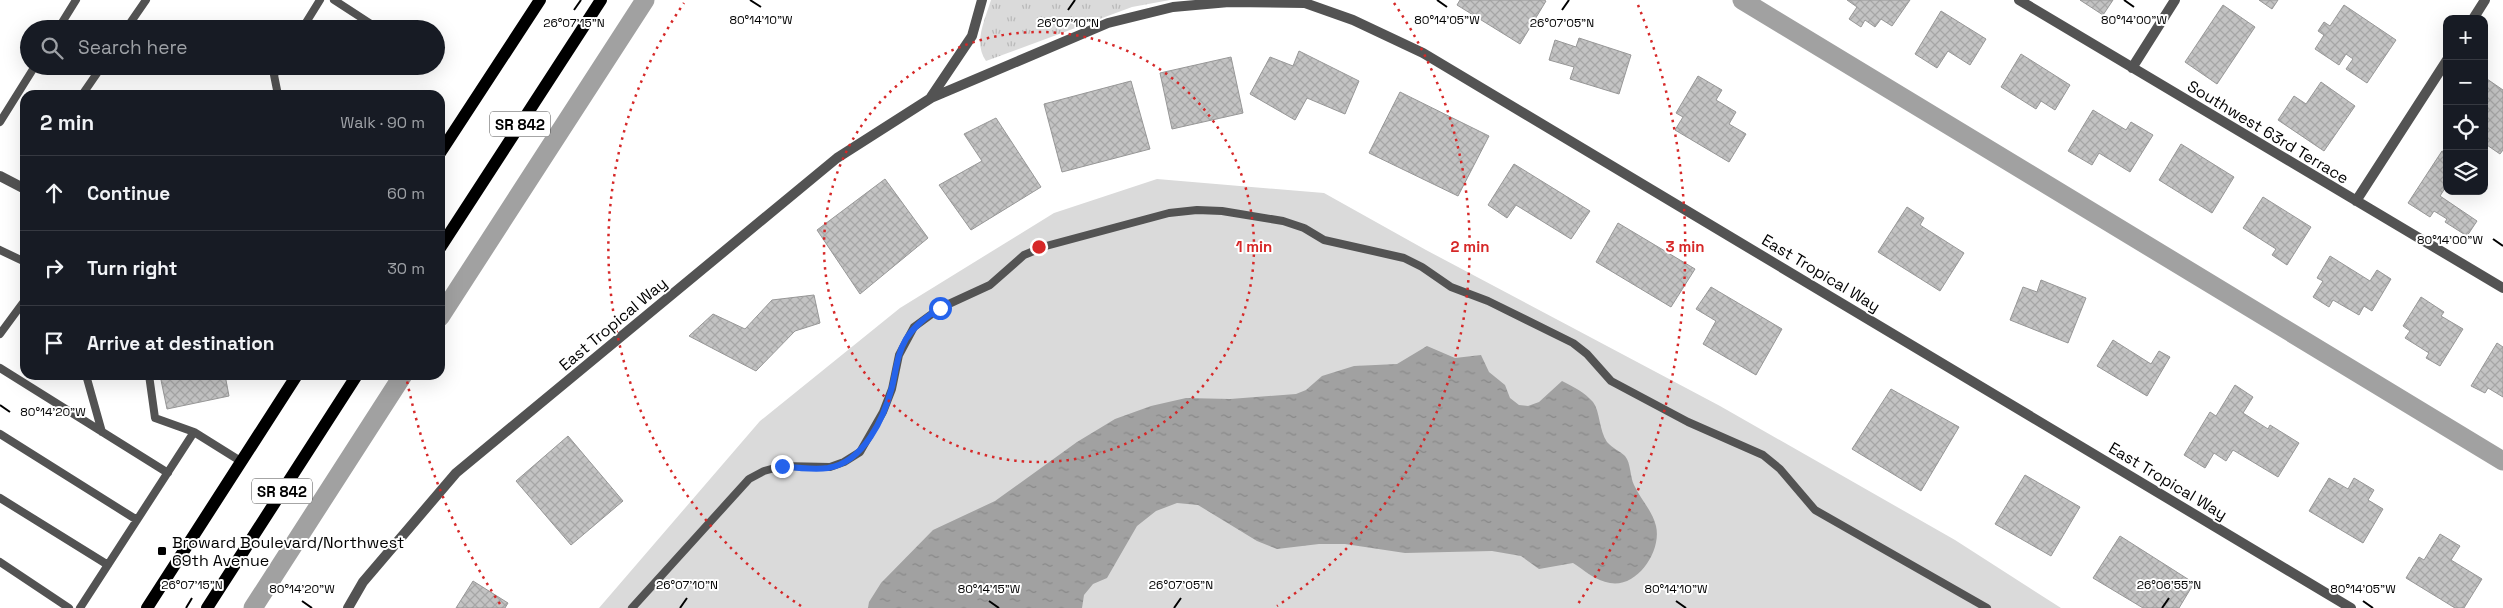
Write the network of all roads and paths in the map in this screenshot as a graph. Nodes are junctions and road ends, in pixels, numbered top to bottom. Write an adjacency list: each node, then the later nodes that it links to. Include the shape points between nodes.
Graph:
1 (76, 0): 13 (lane)
2 (146, 0): 14 (lane)
3 (320, 0): 15 (lane)
4 (334, 0): 16 (lane)
5 (540, 0): 28 (main road, SR 842)
6 (600, 0): 32 (main road, SR 842)
7 (982, 0): 26 (street, East Tropical Way, via 972,36)
8 (2019, 0): 18 (street, Southwest 63rd Terrace)
9 (2175, 0): 18 (street)
10 (2485, 0): 12 (street)
11 (1260, 1): 26 (street, East Tropical Way, via 1174,7 1108,23); 59 (street, East Tropical Way, via 1305,4 1353,20 1423,53)
12 (2476, 15)
13 (64, 20)
14 (132, 20)
15 (308, 20)
16 (365, 20)
17 (2443, 66): 31 (street)
18 (2132, 68): 31 (street, Southwest 63rd Terrace)
19 (29, 75): 23 (lane)
20 (96, 75): 24 (lane)
21 (274, 75): 25 (lane)
22 (20, 90): 27 (lane)
23 (20, 90)
24 (85, 90)
25 (277, 90)
26 (931, 98): 56 (street, East Tropical Way, via 837,158 456,474 363,582)
27 (0, 122)
28 (445, 145)
29 (0, 176): 30 (street)
30 (20, 186)
31 (2356, 201): 35 (street, Southwest 63rd Terrace)
32 (445, 240)
33 (0, 250): 34 (lane)
34 (20, 260)
35 (2503, 288)
36 (20, 307): 37 (lane)
37 (0, 334)
38 (0, 368): 43 (lane)
39 (87, 380): 43 (lane)
40 (150, 380): 44 (lane, via 155,418)
41 (294, 380): 46 (main road, SR 842)
42 (354, 380): 55 (main road, SR 842)
43 (102, 432): 47 (lane)
44 (194, 432): 46 (lane); 47 (lane)
45 (0, 434): 49 (lane)
46 (242, 462): 54 (main road, SR 842)
47 (168, 473): 49 (lane)
48 (0, 498): 51 (lane)
49 (137, 520): 51 (lane)
50 (0, 562): 52 (lane)
51 (108, 565): 53 (lane)
52 (69, 608)
53 (80, 608)
54 (146, 608)
55 (207, 608)
56 (348, 608)
57 (632, 608): 58 (lane, via 749,479 782,466 830,467 860,452 883,412 905,340 926,317 990,285 1024,255 1046,246 1169,213 1197,210 1283,220 1324,240 1404,258 1451,287 1488,301 1573,343 1611,381 1688,422 1763,455 1780,469 1815,510)
58 (1987, 608)
59 (2351, 608)

